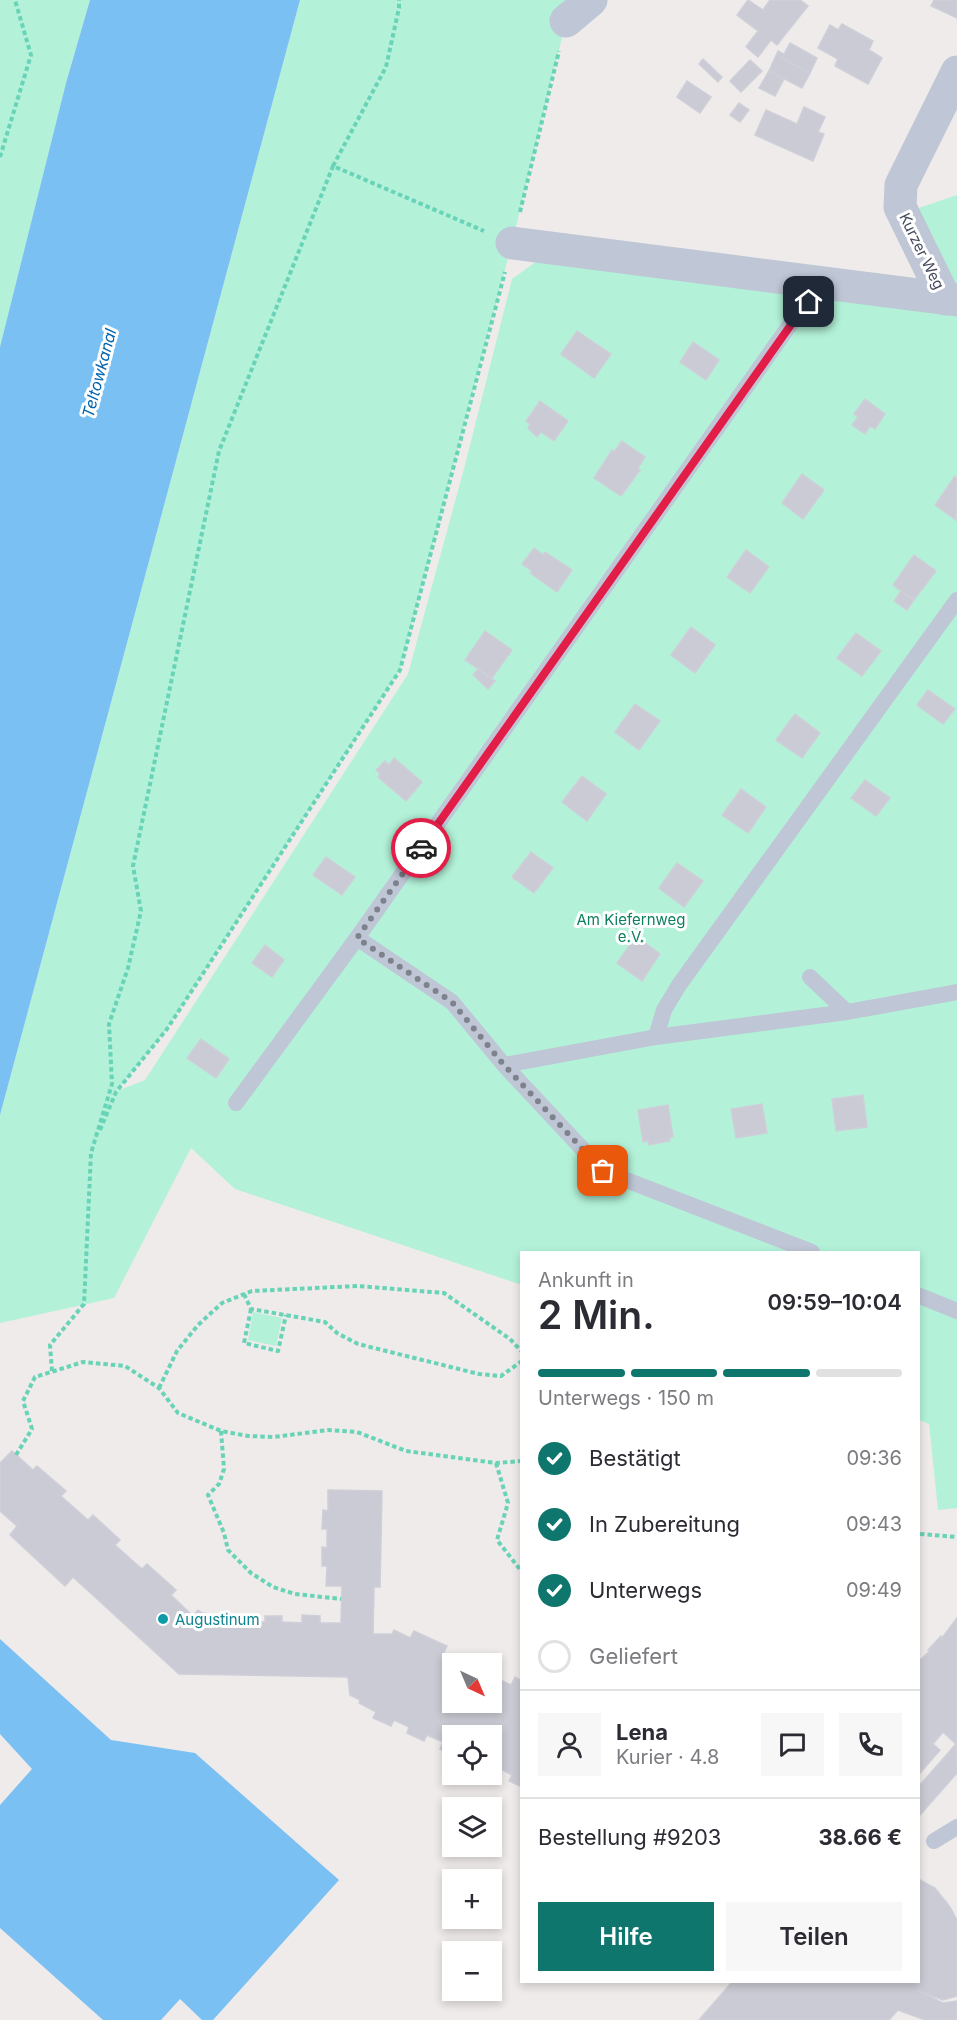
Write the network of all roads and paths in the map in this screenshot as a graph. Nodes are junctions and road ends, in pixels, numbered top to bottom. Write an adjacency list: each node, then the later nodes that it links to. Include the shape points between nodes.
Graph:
1 (15, 0): 6 (path, via 31,55)
2 (399, 0): 7 (path, via 386,67)
3 (591, 0): 4 (street)
4 (566, 21): 8 (path)
5 (957, 72): 10 (street, Kurzer Weg, via 901,185 900,207)
6 (0, 157)
7 (333, 166): 8 (path); 19 (path, via 219,451 133,866 141,911 128,968 109,1024 112,1084)
8 (512, 243): 9 (street); 19 (path, via 400,670 167,1029 116,1092)
9 (829, 284): 10 (street); 12 (lane, via 800,312)
10 (951, 300)
11 (957, 600): 16 (lane, via 664,1010)
12 (357, 938): 17 (lane, via 452,1002); 18 (lane)
13 (810, 977): 15 (lane)
14 (957, 993): 15 (lane)
15 (847, 1012): 16 (lane)
16 (656, 1037): 17 (lane)
17 (504, 1065): 20 (lane, via 603,1171)
18 (236, 1103)
19 (91, 1153): 28 (path, via 84,1304 50,1345)
20 (809, 1251)
21 (244, 1294): 23 (path); 26 (path, via 358,1286 444,1293); 29 (path, via 222,1303 198,1325 177,1351)
22 (920, 1296): 24 (lane)
23 (251, 1309): 25 (path); 25 (path, via 244,1343 278,1351)
24 (957, 1311)
25 (286, 1315): 27 (path, via 325,1322 358,1344 478,1374 501,1376)
26 (520, 1350)
27 (520, 1362)
28 (52, 1371): 29 (path, via 83,1362 125,1366); 31 (path, via 35,1377 23,1401 32,1429)
29 (159, 1388): 30 (path, via 178,1413)
30 (221, 1431): 33 (path, via 274,1437 328,1430 357,1432 406,1451); 37 (path, via 224,1469 219,1484 208,1495 228,1550 251,1573 273,1587 295,1594)
31 (16, 1455)
32 (520, 1461): 33 (path)
33 (496, 1463): 36 (path, via 508,1503 497,1540)
34 (920, 1534): 35 (path)
35 (957, 1537)
36 (520, 1569)
37 (341, 1599)
38 (957, 1827): 39 (lane)
39 (934, 1840)

